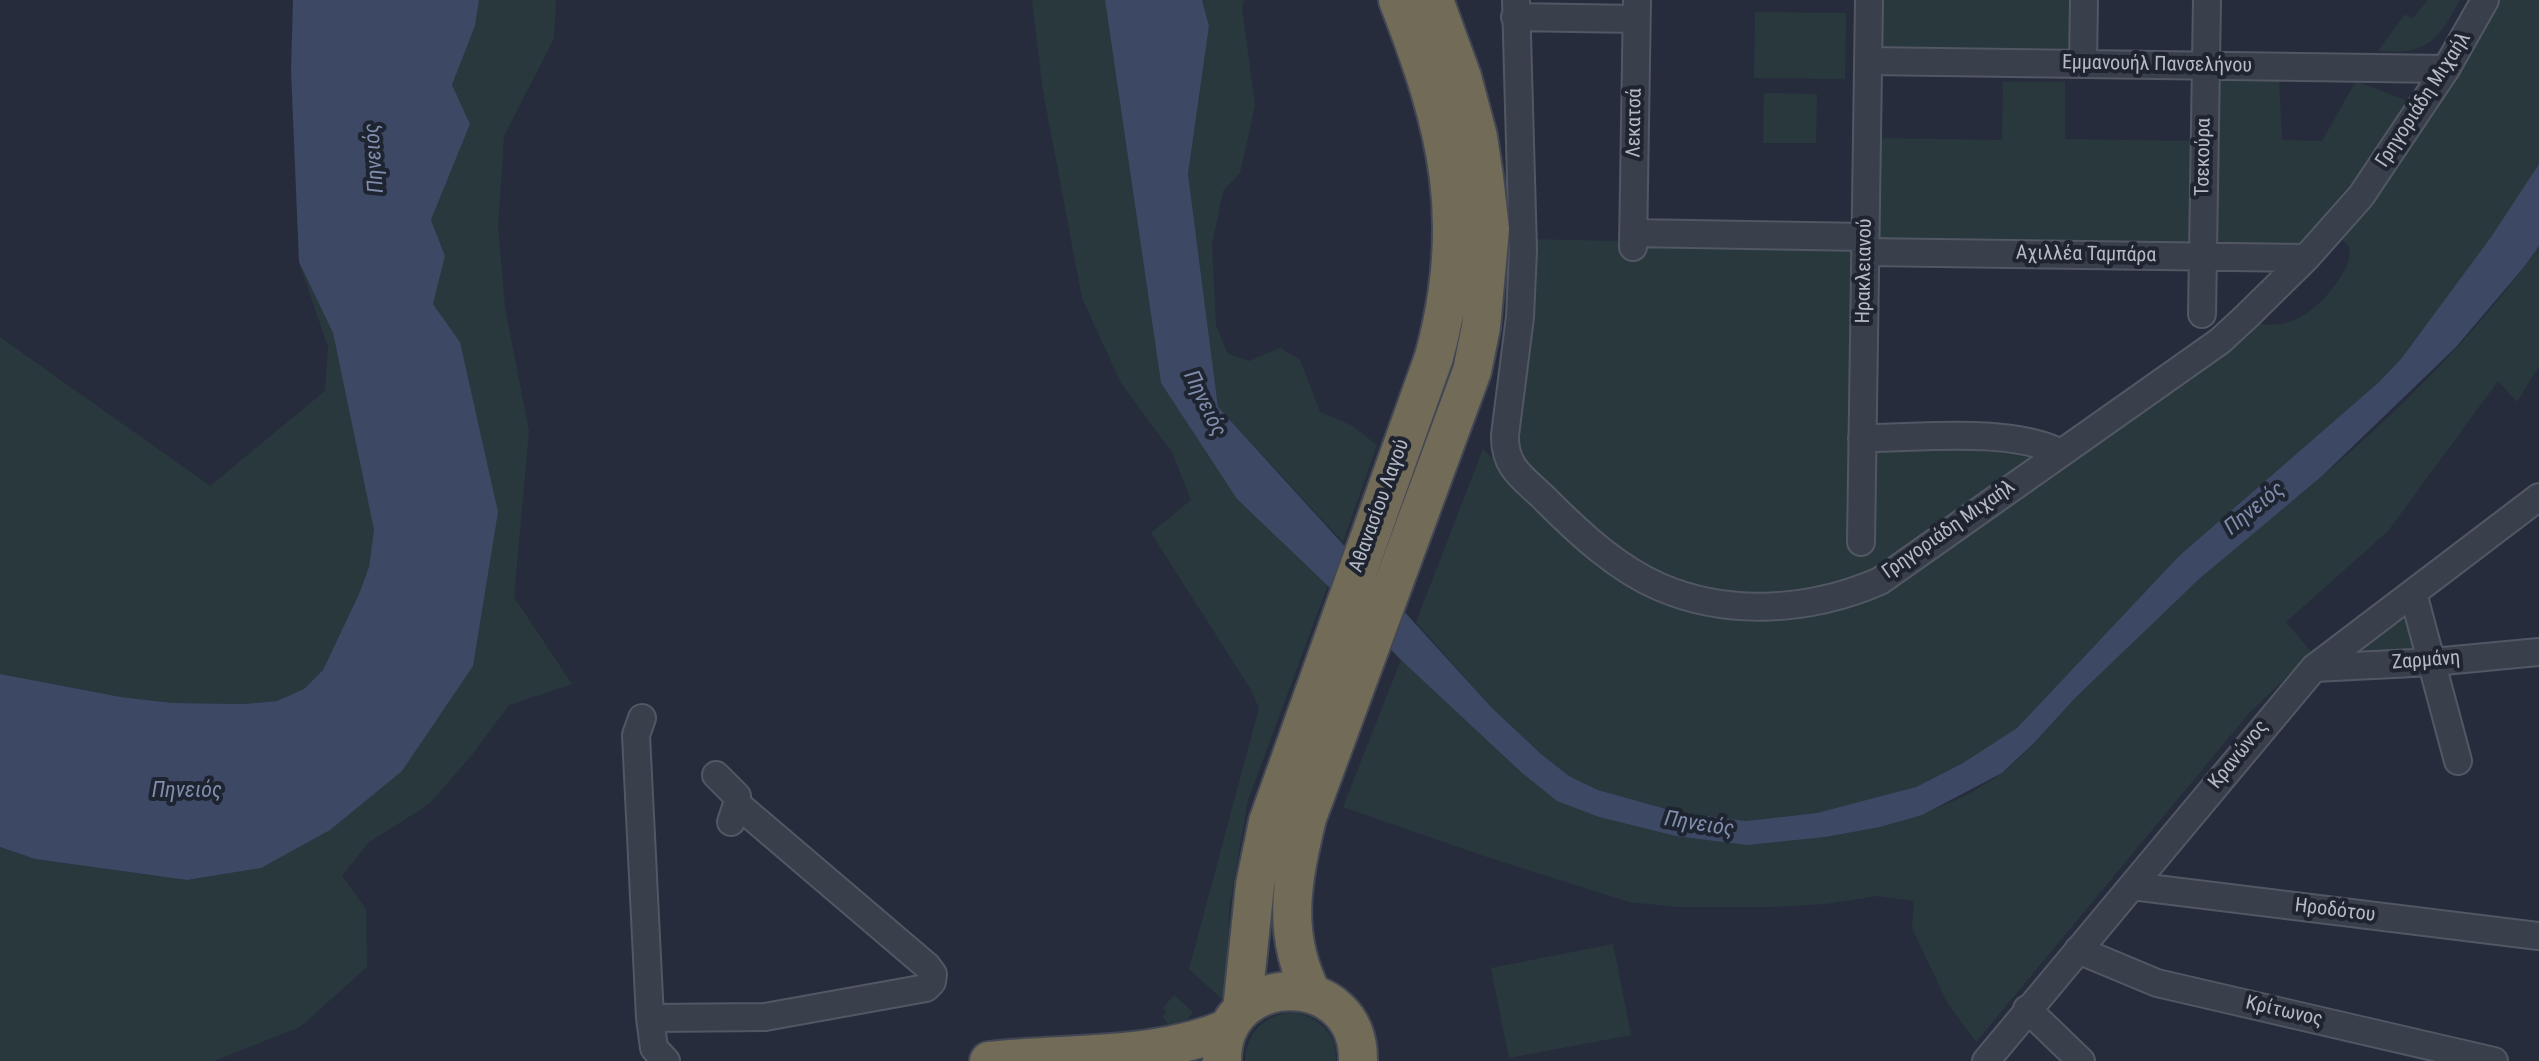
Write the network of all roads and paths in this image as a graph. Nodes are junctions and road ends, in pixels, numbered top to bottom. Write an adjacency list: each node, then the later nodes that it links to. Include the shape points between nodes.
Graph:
1 (1398, 0): 29 (highway, Αθανασίου Λαγού, via 1444,142 1453,262 1434,357)
2 (1434, 0): 29 (highway, Αθανασίου Λαγού, via 1478,137 1490,229 1472,371)
3 (1869, 0): 9 (street, Ηρακλειανού)
4 (2084, 0): 10 (street)
5 (2207, 0): 11 (street, Τσεκούρα)
6 (2485, 0): 12 (street, Γρηγοριάδη Μιχαήλ)
7 (1515, 8): 8 (street); 19 (street, Γρηγοριάδη Μιχαήλ, via 1523,250 1505,451 1510,465 1611,558 1659,587 1698,601 1760,607 1823,600 1851,593 1897,570)
8 (1636, 9): 13 (street, Λεκατσά)
9 (1868, 61): 10 (street, Εμμανουήλ Πανσελήνου); 14 (street, Ηρακλειανού)
10 (2083, 64): 11 (street, Εμμανουήλ Πανσελήνου)
11 (2206, 66): 12 (street, Εμμανουήλ Πανσελήνου); 15 (street, Τσεκούρα)
12 (2446, 69): 16 (street, Γρηγοριάδη Μιχαήλ, via 2361,196)
13 (1633, 240): 14 (street, Αχιλλέα Ταμπάρα)
14 (1865, 244): 15 (street, Αχιλλέα Ταμπάρα); 18 (street, Ηρακλειανού)
15 (2203, 257): 16 (street, Αχιλλέα Ταμπάρα); 17 (street, Τσεκούρα)
16 (2306, 258): 19 (street, Γρηγοριάδη Μιχαήλ, via 2220,341)
17 (2202, 314)
18 (1862, 438): 19 (street, via 2011,437); 21 (street, Ηρακλειανού)
19 (2059, 452)
20 (2539, 497): 22 (street, Κρανώνος)
21 (1861, 542)
22 (2413, 593): 24 (street); 25 (street, Κρανώνος)
23 (2539, 652): 24 (street, Ζαρμάνη)
24 (2433, 662): 25 (street, Ζαρμάνη); 27 (street)
25 (2314, 668): 30 (street, Κρανώνος)
26 (642, 718): 35 (street, via 636,735)
27 (2458, 761)
28 (716, 775): 35 (street, via 737,796 734,813 927,966 932,982 926,988 765,1017)
29 (1297, 792): 33 (highway, Αθανασίου Λαγού, via 1299,853 1291,918 1295,953); 36 (highway, Αθανασίου Λαγού, via 1258,864)
30 (2132, 886): 31 (street, Ηροδότου); 32 (street, Κρανώνος)
31 (2539, 936)
32 (2078, 950): 34 (street, Κρανώνος); 42 (street, Κρίτωνος, via 2157,983)
33 (1312, 994): 36 (highway, via 1272,992 1260,997); 39 (highway, via 1348,1022)
34 (2027, 1009): 40 (street, Κρανώνος); 41 (street)
35 (650, 1018): 37 (street)
36 (1231, 1033): 38 (highway, via 1165,1048)
37 (656, 1057)
38 (989, 1061)
39 (1358, 1061)
40 (1986, 1061)
41 (2081, 1061)
42 (2494, 1061)

